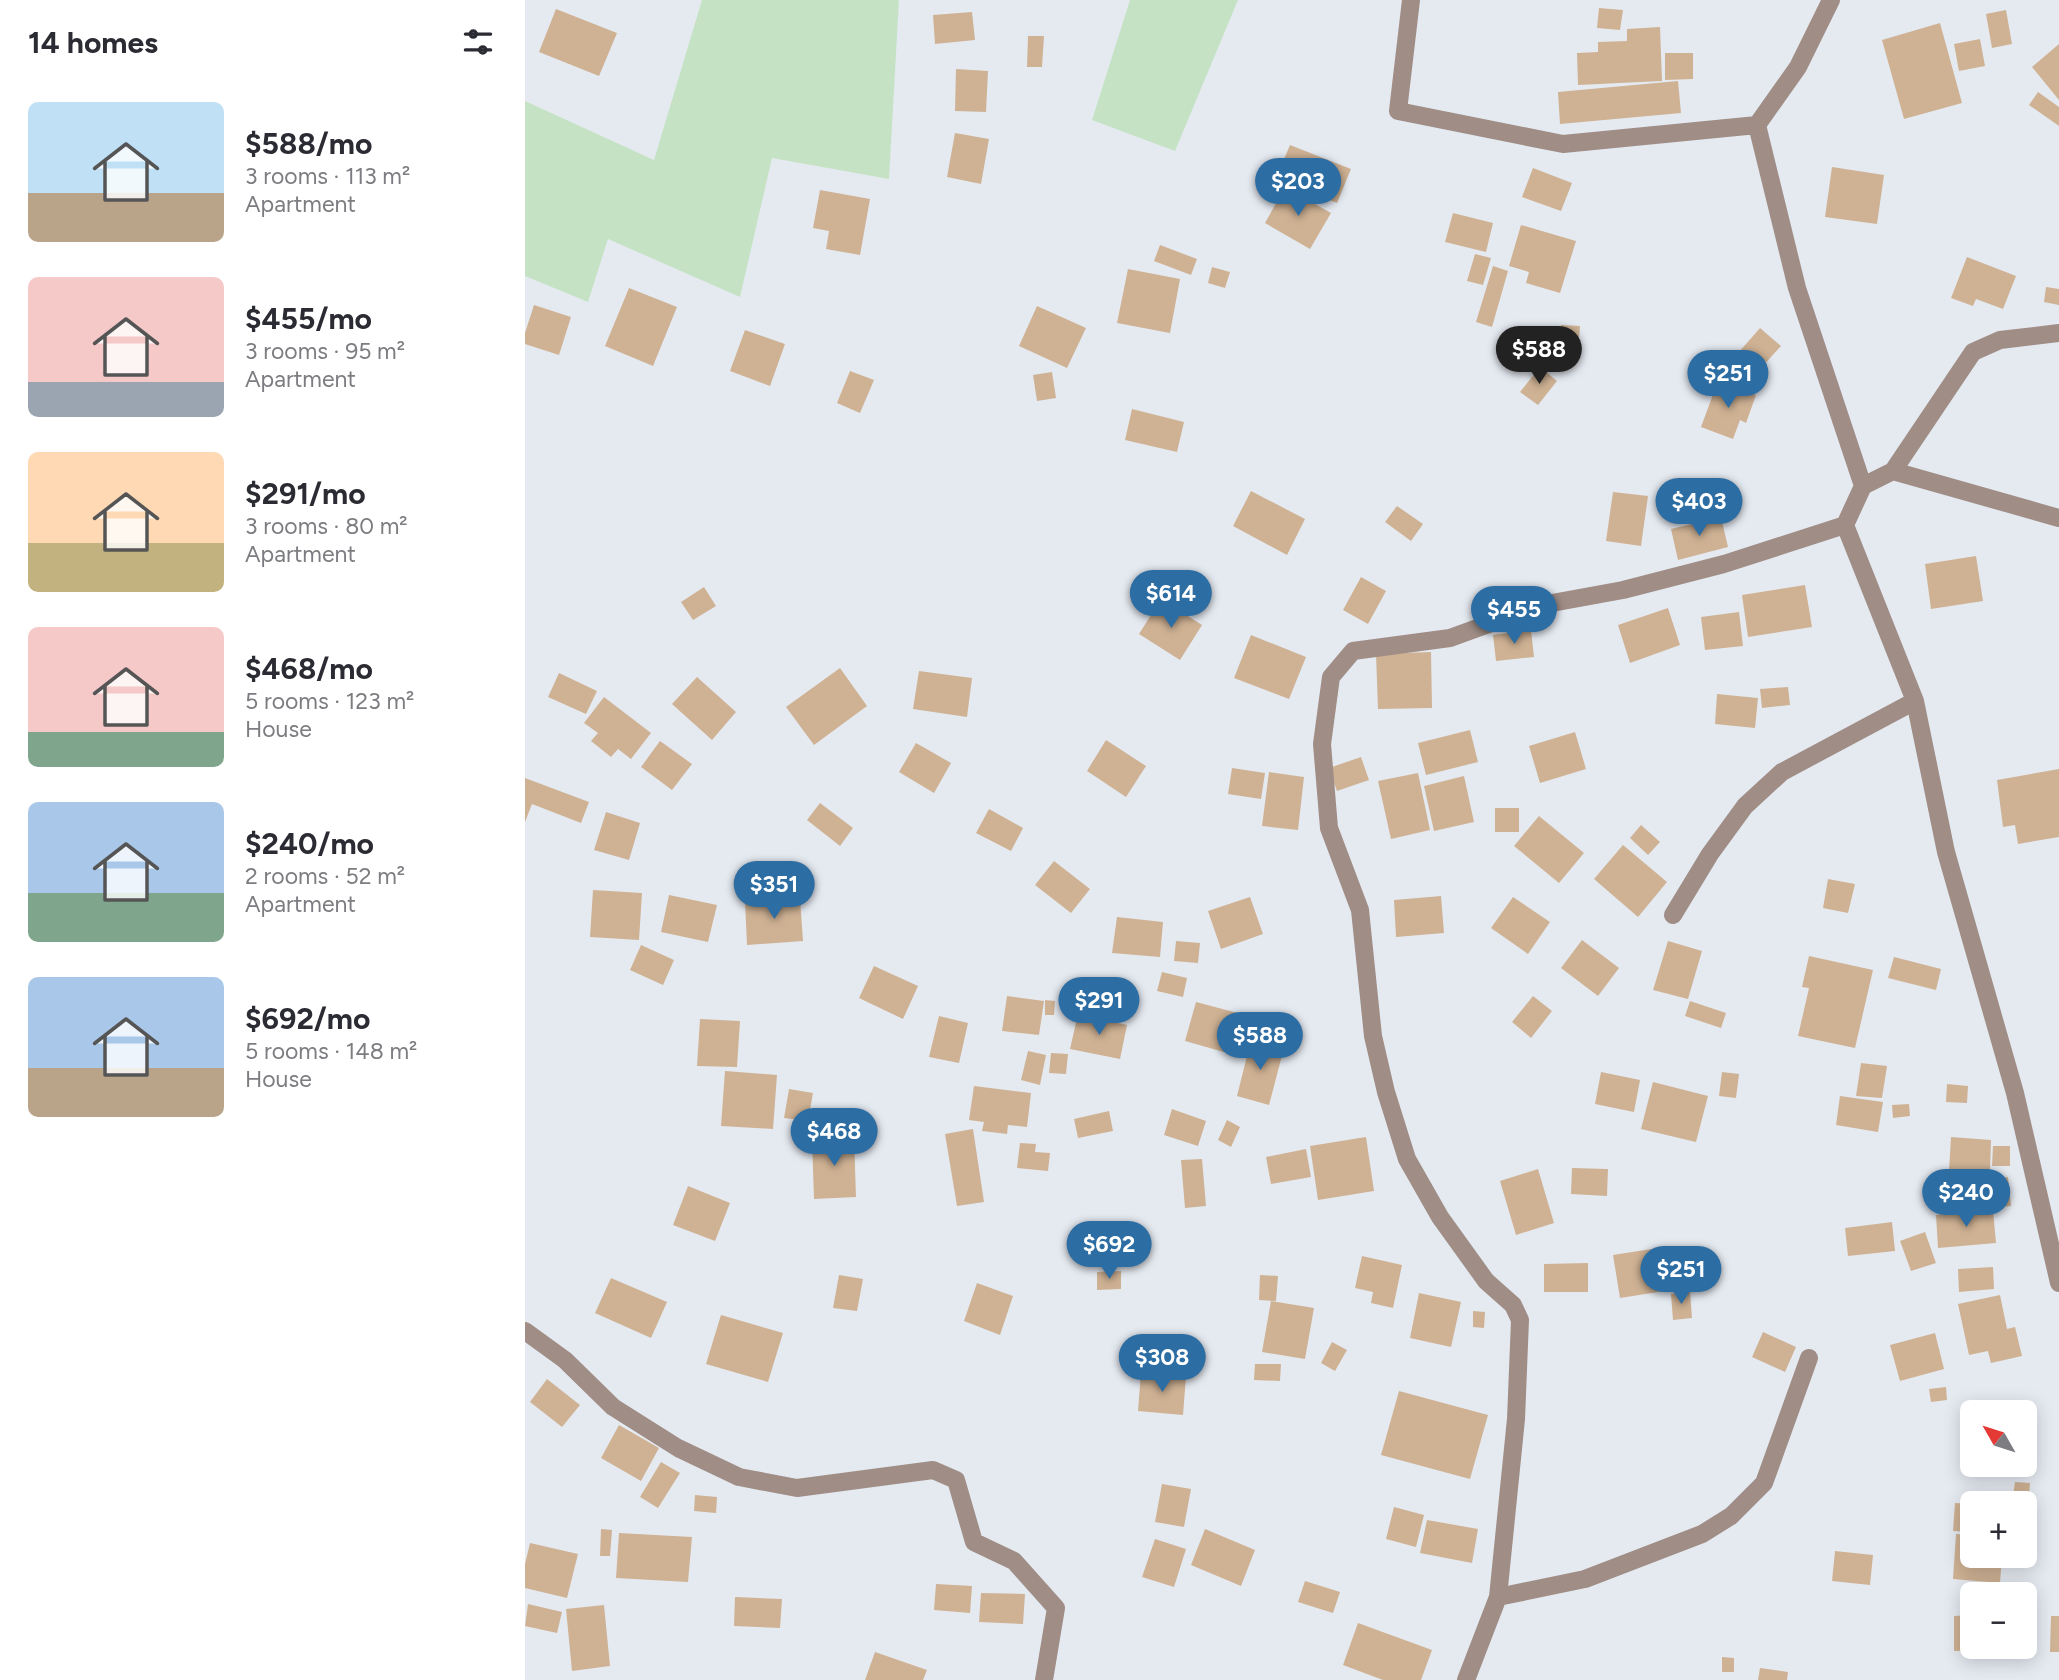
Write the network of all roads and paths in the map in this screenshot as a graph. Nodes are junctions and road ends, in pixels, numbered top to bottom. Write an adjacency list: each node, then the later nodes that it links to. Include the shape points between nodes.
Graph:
1 (1411, 0): 3 (street, via 1398,111 1563,144)
2 (1831, 0): 3 (street, via 1798,67)
3 (1757, 125): 6 (street, via 1797,288)
4 (2059, 333): 5 (street, via 2000,340 1973,352)
5 (1893, 471): 6 (street); 7 (street)
6 (1863, 486): 8 (street)
7 (2059, 518)
8 (1845, 525): 9 (street); 14 (street, via 1724,564 1541,605 1450,638 1353,651 1331,677 1322,744 1329,828 1360,911 1373,1036 1386,1092 1407,1158 1440,1217 1486,1281 1513,1305 1520,1320 1516,1419)
9 (1915, 701): 10 (street, via 1782,772 1745,806); 11 (street, via 1946,852 2015,1093)
10 (1673, 915)
11 (2059, 1283)
12 (525, 1331): 15 (street, via 565,1360 613,1407 678,1448 739,1477 797,1488 933,1470 956,1480 974,1542 1014,1560 1056,1608)
13 (1809, 1358): 14 (street, via 1765,1483 1731,1516 1702,1534 1585,1579)
14 (1498, 1597): 16 (street)
15 (1044, 1680)
16 (1467, 1680)

